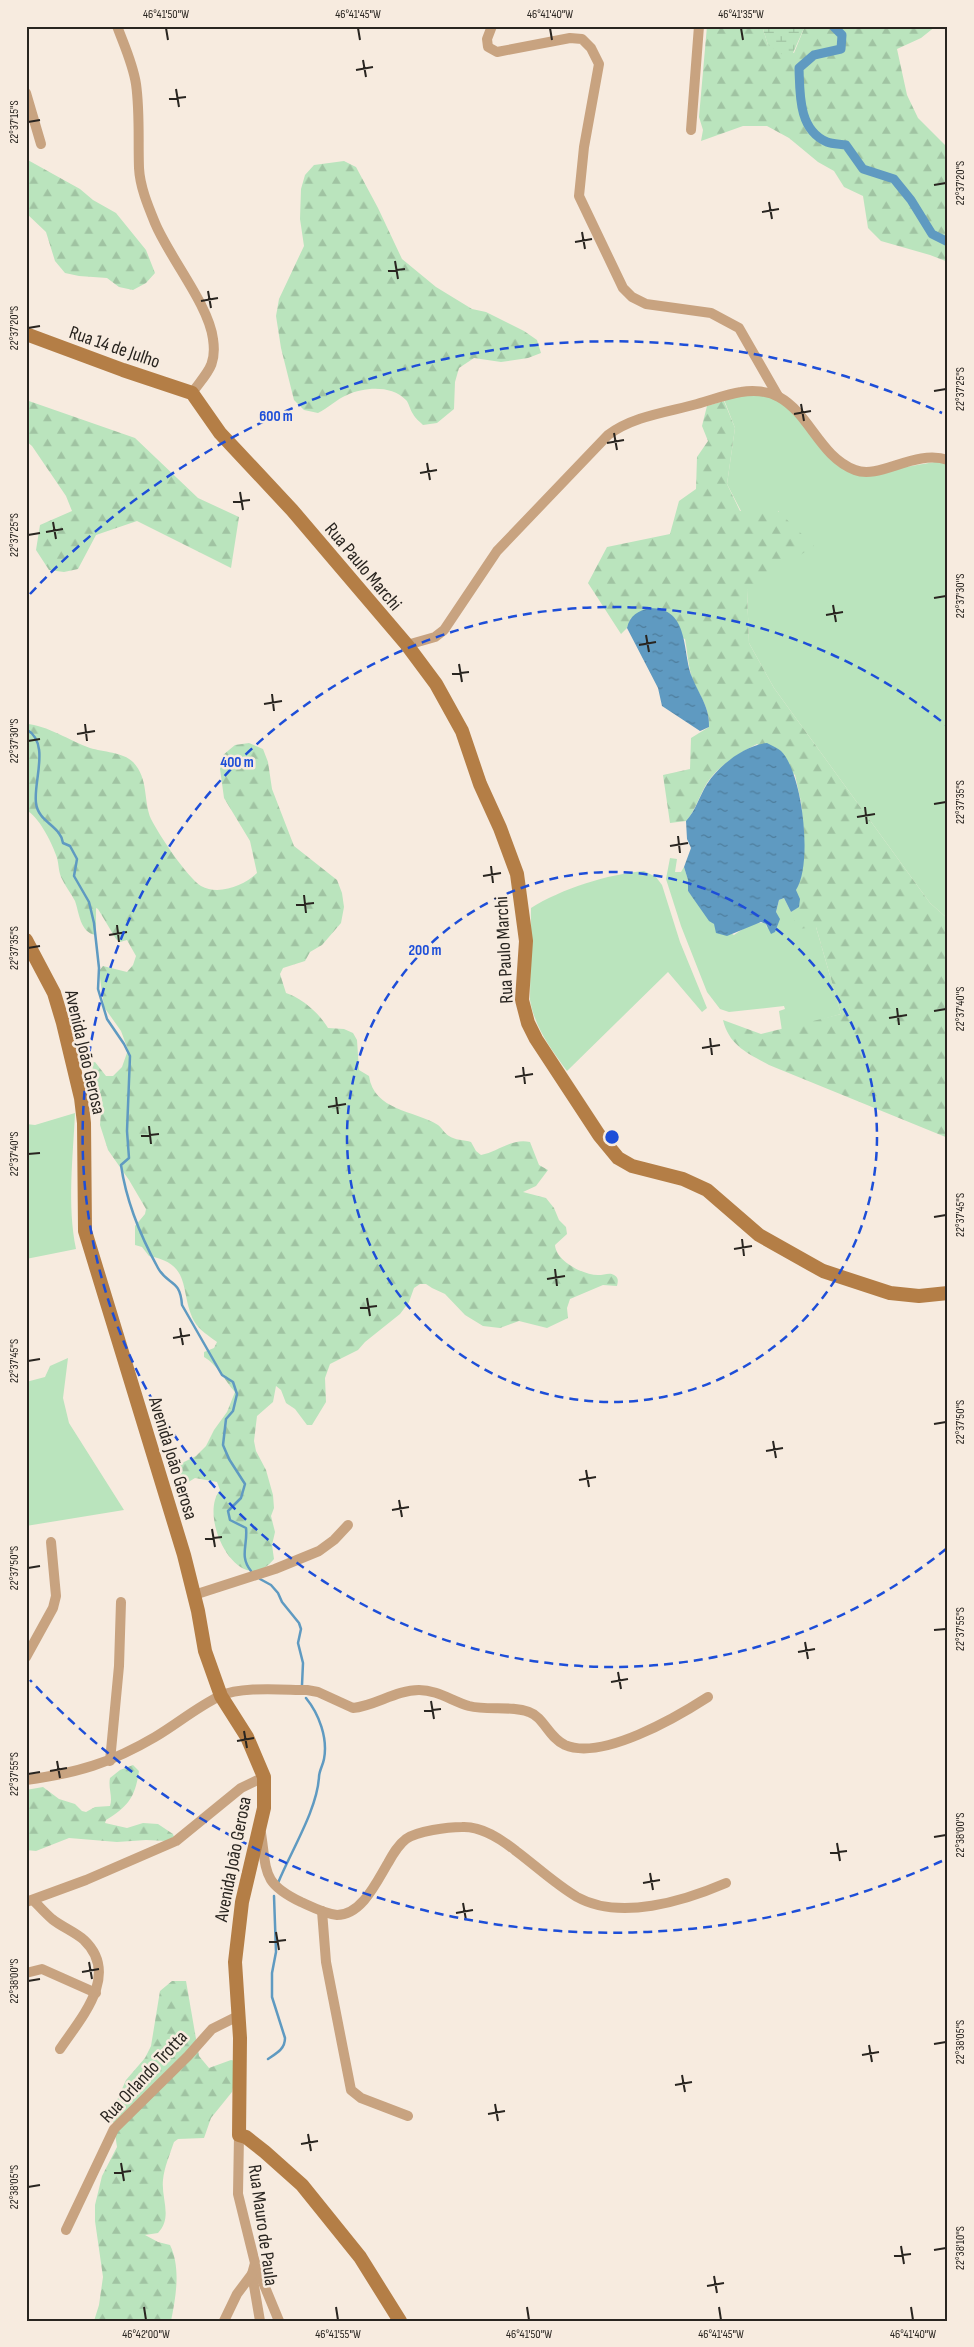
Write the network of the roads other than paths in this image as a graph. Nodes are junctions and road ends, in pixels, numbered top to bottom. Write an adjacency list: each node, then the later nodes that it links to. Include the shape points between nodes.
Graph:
1 (117, 26): 8 (street, via 136,85 139,170 145,197 155,225 204,311 213,335 214,358)
2 (492, 26): 9 (street, via 488,47 496,52 570,38 582,39 591,48 599,64 584,146 579,196 623,288 646,304 711,313 739,328)
3 (699, 26): 5 (street)
4 (26, 93): 6 (street)
5 (691, 130)
6 (41, 144)
7 (26, 334): 8 (main road, Rua 14 de Julho)
8 (192, 393): 11 (main road, Rua Paulo Marchi, via 238,453 292,510)
9 (778, 396): 10 (street, via 792,407 827,450 854,470 866,473 930,457); 11 (street, via 761,391 742,392 616,429 497,551 444,630 435,637)
10 (948, 460)
11 (407, 645): 13 (main road, Rua Paulo Marchi, via 436,684 462,731 517,874 526,941 522,1000 528,1023 599,1135 618,1158 632,1166 683,1179 707,1190 759,1234 823,1271 890,1294)
12 (26, 940): 16 (main road, Avenida João Gerosa, via 54,992 63,1023 84,1123 85,1230)
13 (948, 1293)
14 (348, 1525): 16 (street, via 319,1551)
15 (51, 1542): 18 (street, via 56,1596 53,1608)
16 (194, 1595): 19 (main road, Avenida João Gerosa, via 205,1651)
17 (121, 1602): 21 (street)
18 (26, 1657)
19 (221, 1696): 20 (street, via 252,1691 307,1690 353,1708 411,1691 434,1692 469,1706 527,1711 540,1720 557,1741 579,1748 641,1734); 21 (street); 22 (main road, Avenida João Gerosa, via 247,1738)
20 (708, 1697)
21 (110, 1761): 23 (street, via 66,1774)
22 (264, 1777): 24 (main road, Avenida João Gerosa); 26 (street, via 241,1788 176,1841)
23 (26, 1780)
24 (260, 1827): 27 (street, via 270,1880 286,1894); 30 (main road, Avenida João Gerosa, via 238,1925 235,1962)
25 (726, 1883): 27 (street, via 696,1896 663,1904 617,1908 599,1906 576,1896 494,1836 483,1830 463,1827 415,1834 406,1839 398,1846 361,1903 351,1911 337,1915)
26 (29, 1901): 29 (street, via 84,1940 99,1968)
27 (322, 1911): 32 (street, via 326,1962 351,2090 361,2098)
28 (26, 1973): 29 (street, via 42,1969)
29 (96, 1992): 31 (street)
30 (238, 2016): 33 (main road, Avenida João Gerosa); 34 (street, Rua Orlando Trotta, via 212,2028 114,2129)
31 (60, 2050)
32 (408, 2116)
33 (239, 2135): 35 (street, Rua Mauro de Paula, via 238,2194); 39 (main road, via 265,2152 302,2185 360,2257)
34 (66, 2230)
35 (254, 2269): 36 (street); 37 (street, Rua Mauro de Paula); 38 (street)
36 (224, 2321)
37 (260, 2321)
38 (279, 2321)
39 (400, 2321)

